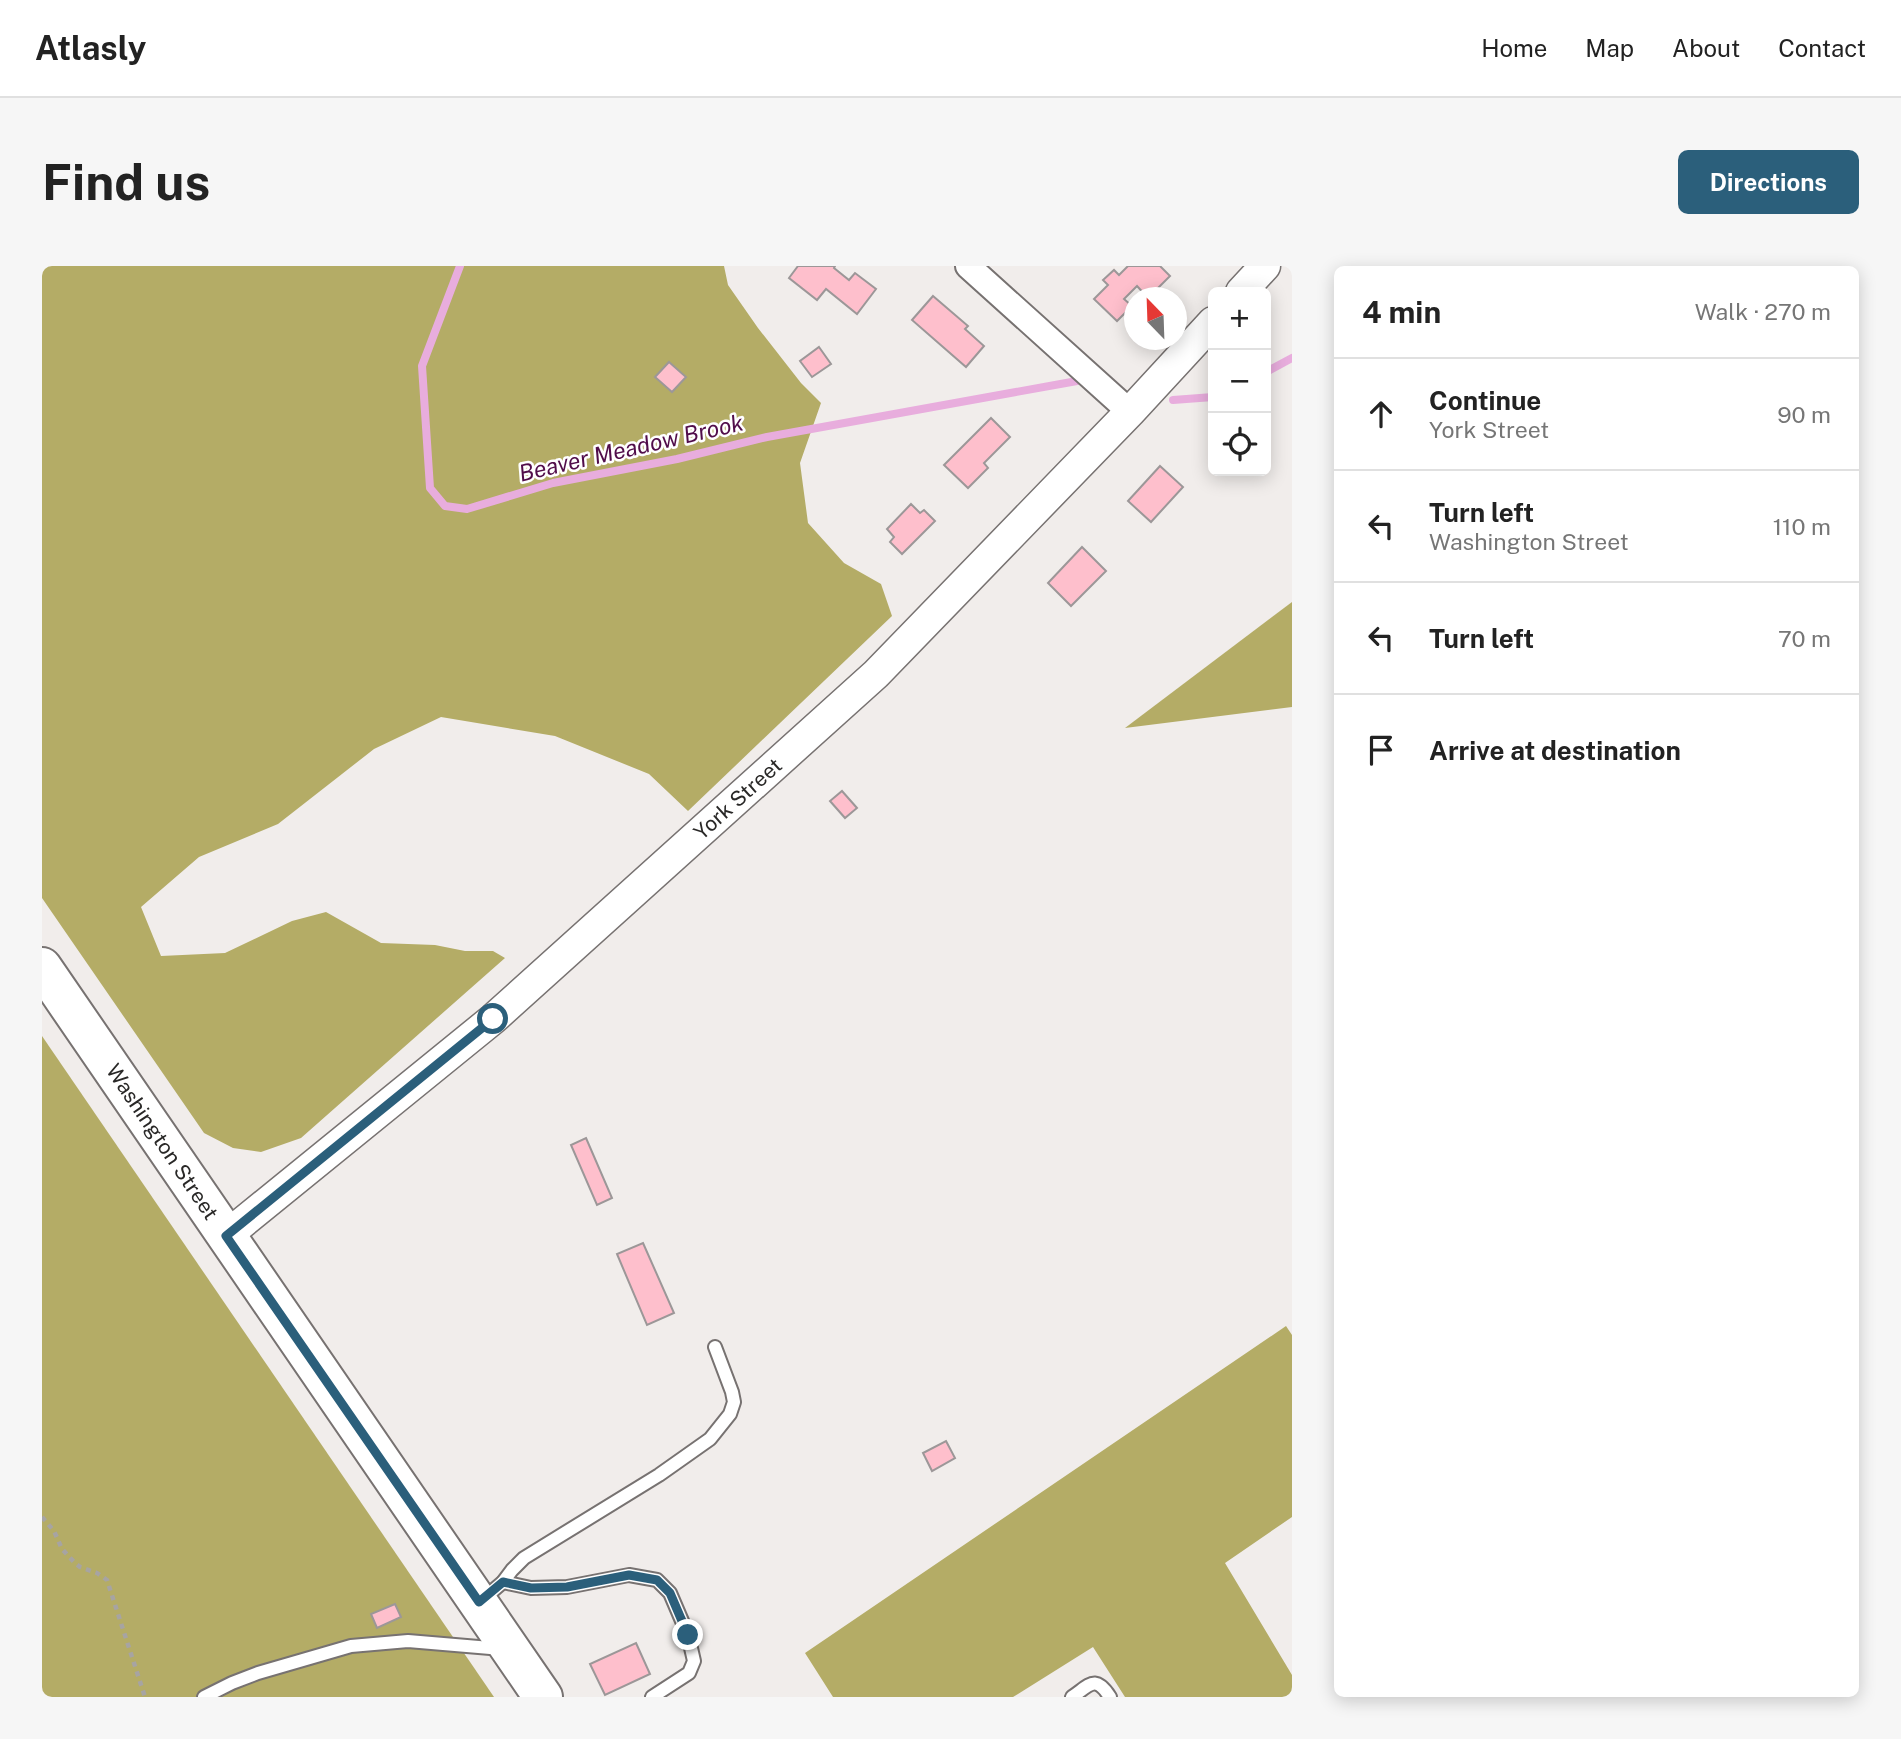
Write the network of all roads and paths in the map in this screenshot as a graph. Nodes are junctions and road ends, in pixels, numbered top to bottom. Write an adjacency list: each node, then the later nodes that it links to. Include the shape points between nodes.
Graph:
1 (968, 266): 5 (street)
2 (1265, 266): 3 (street)
3 (1246, 287)
4 (1208, 327): 5 (street, York Street)
5 (1130, 412): 7 (street, York Street, via 866,684 493,1019)
6 (42, 967): 7 (main road, Washington Street)
7 (226, 1236): 10 (main road, Washington Street)
8 (715, 1347): 10 (lane, via 734,1402 710,1439 524,1558)
9 (42, 1517): 12 (path, via 74,1562 107,1580)
10 (491, 1592): 11 (main road, Washington Street); 15 (lane, via 567,1587 629,1575 657,1580 670,1593 694,1661 689,1673)
11 (511, 1650): 13 (lane, via 408,1641 351,1646 258,1673); 14 (main road, Washington Street)
12 (145, 1697)
13 (204, 1697)
14 (543, 1697)
15 (652, 1697)
16 (1072, 1697): 17 (lane, via 1097,1683)
17 (1110, 1697)

